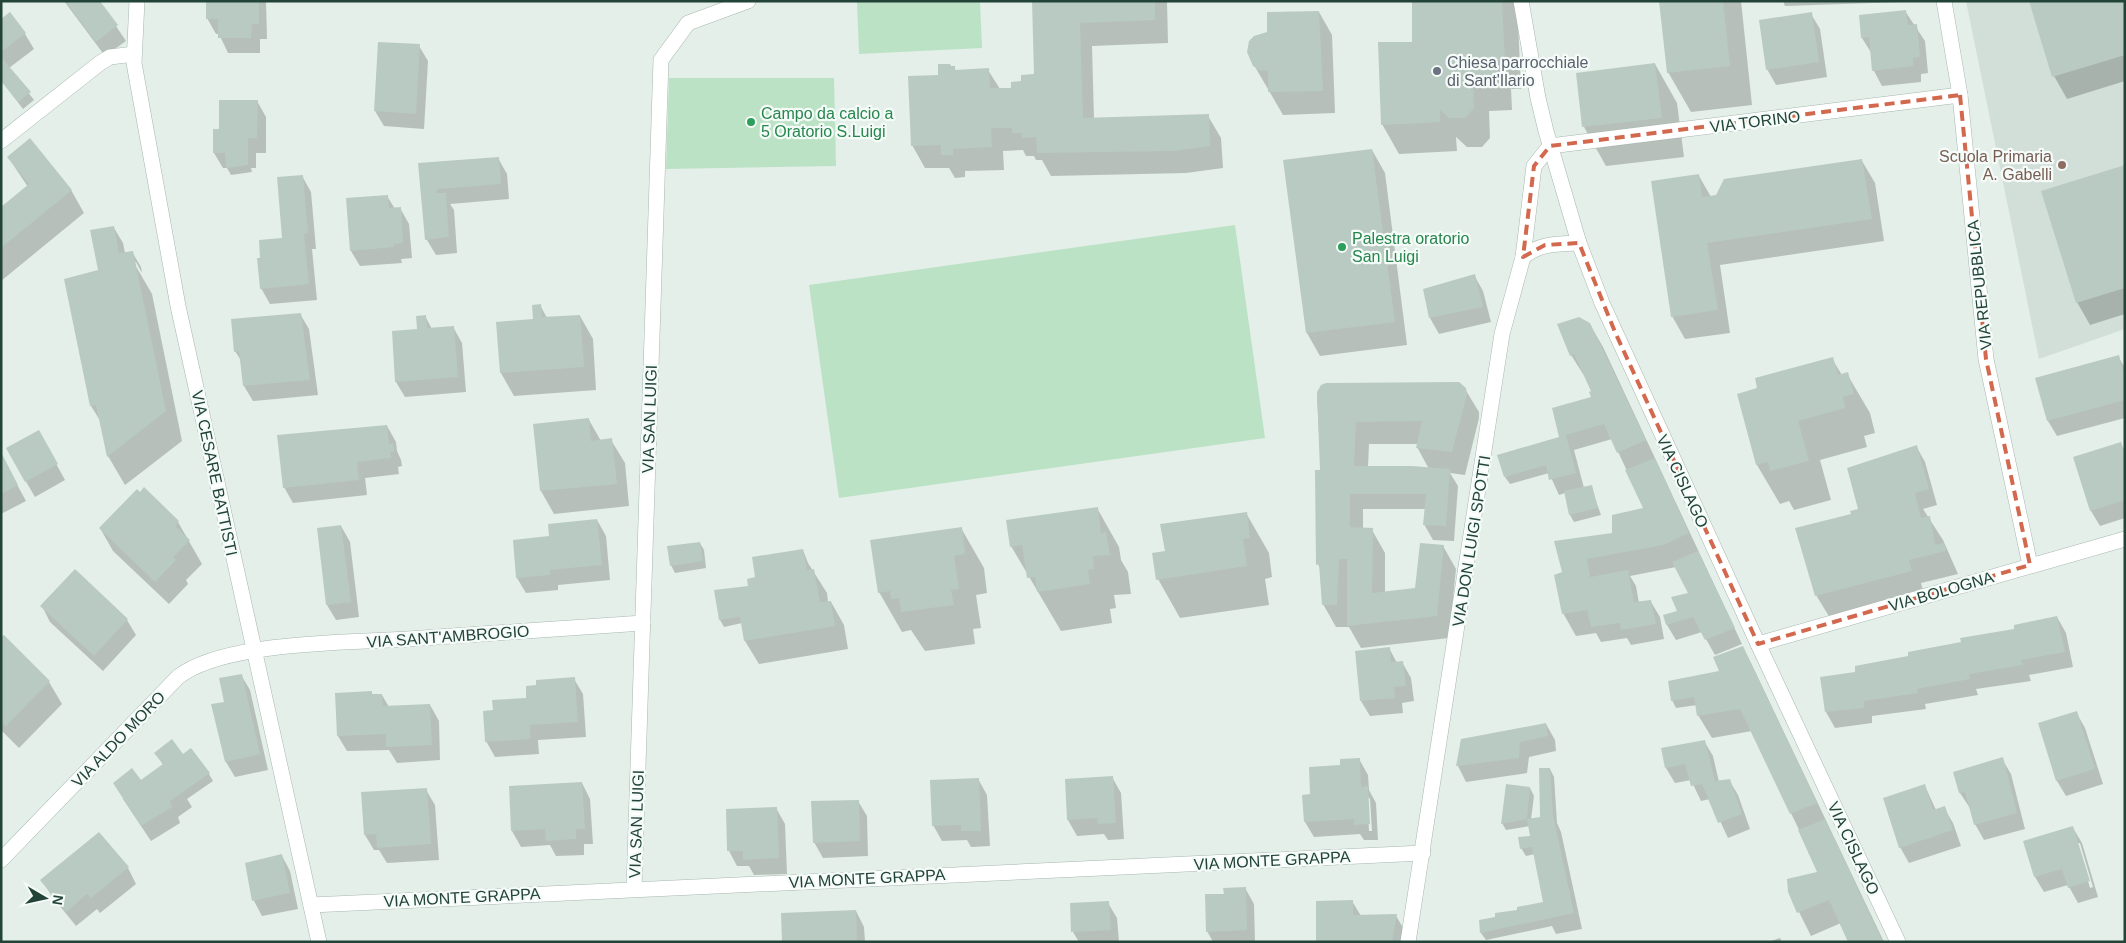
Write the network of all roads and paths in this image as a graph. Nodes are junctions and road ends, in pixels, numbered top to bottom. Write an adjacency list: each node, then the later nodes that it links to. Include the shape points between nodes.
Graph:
1 (137, 1): 5 (street, VIA CESARE BATTISTI)
2 (748, 1): 13 (street, VIA SAN LUIGI, via 688,23 661,60)
3 (1521, 1): 8 (street, VIA CISLAGO)
4 (1944, 1): 6 (street, VIA REPUBBLICA)
5 (134, 54): 7 (street, via 110,57 100,62); 15 (street, VIA CESARE BATTISTI, via 178,306)
6 (1960, 95): 8 (street, VIA TORINO); 12 (street, VIA REPUBBLICA, via 1986,359)
7 (1, 142)
8 (1550, 146): 9 (street, VIA CISLAGO); 10 (street, VIA DON LUIGI SPOTTI, via 1534,166)
9 (1579, 243): 10 (street, via 1545,245 1534,248); 14 (street, VIA CISLAGO, via 1615,332)
10 (1523, 257): 16 (street, VIA DON LUIGI SPOTTI, via 1502,334)
11 (2125, 539): 12 (street, VIA BOLOGNA)
12 (2030, 565): 14 (street, VIA BOLOGNA)
13 (643, 623): 15 (street, VIA SANT'AMBROGIO); 18 (street, VIA SAN LUIGI)
14 (1758, 644): 22 (street, VIA CISLAGO)
15 (254, 651): 17 (street, VIA ALDO MORO, via 212,660 185,671); 19 (street, VIA CESARE BATTISTI)
16 (1423, 853): 18 (street, VIA MONTE GRAPPA); 21 (street, VIA DON LUIGI SPOTTI)
17 (1, 860)
18 (634, 889): 19 (street, VIA MONTE GRAPPA)
19 (311, 905): 20 (street, VIA CESARE BATTISTI)
20 (319, 942)
21 (1408, 942)
22 (1898, 942)

